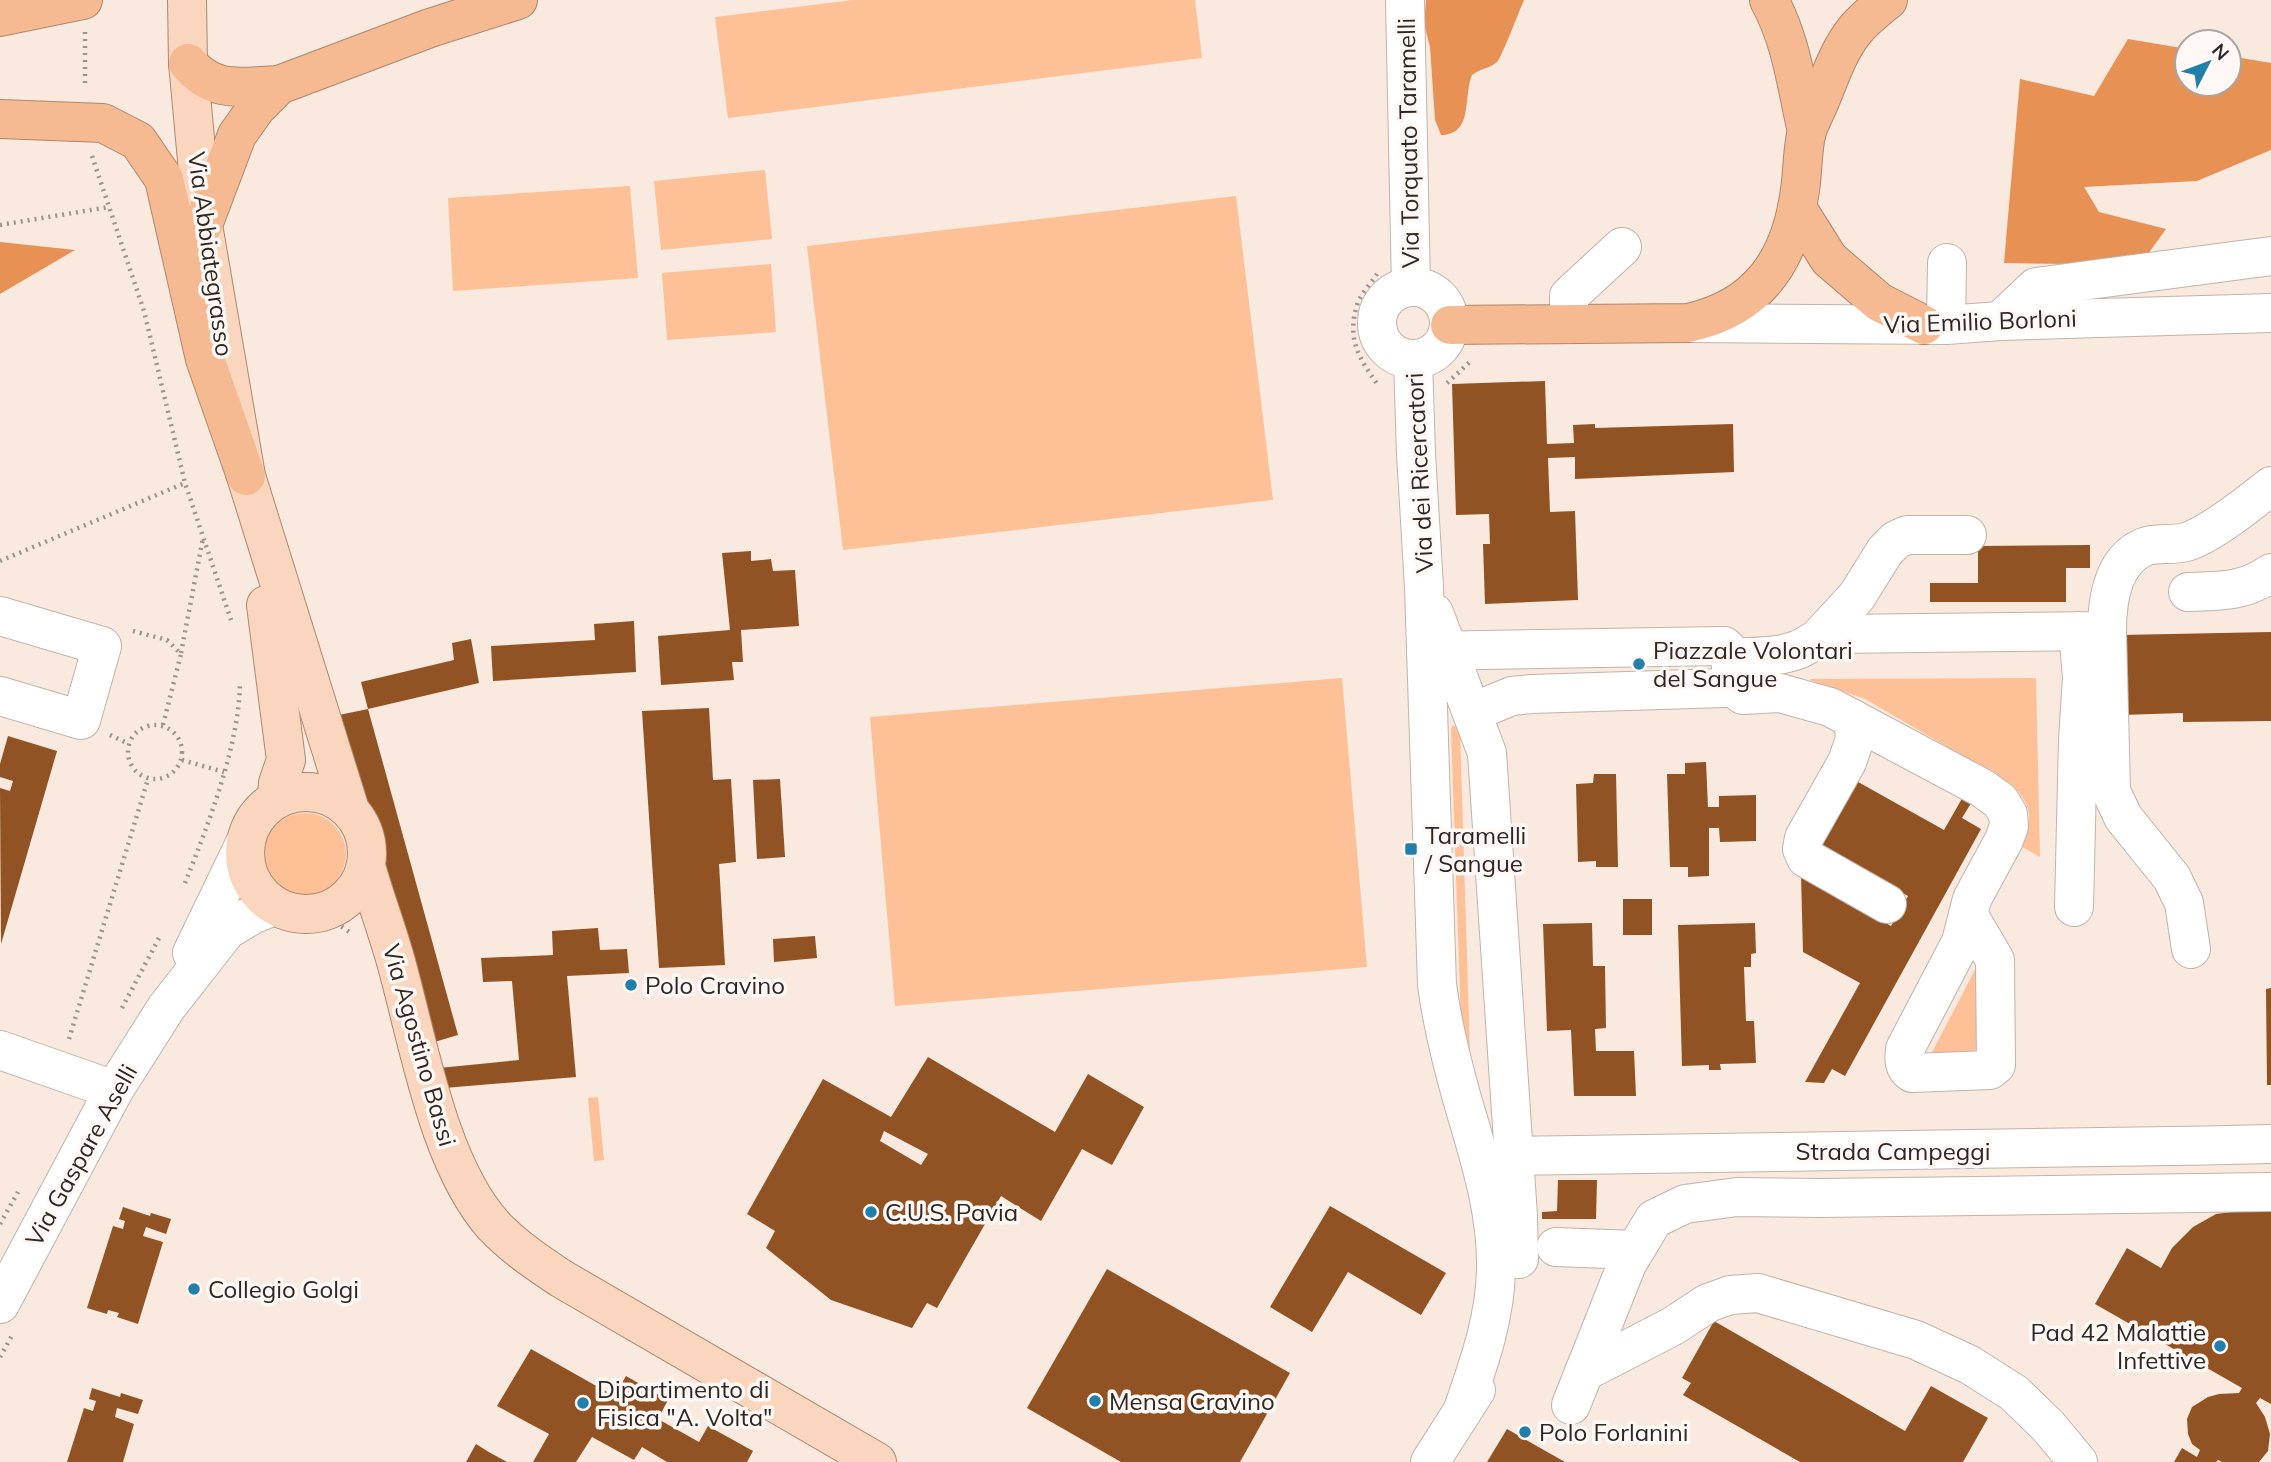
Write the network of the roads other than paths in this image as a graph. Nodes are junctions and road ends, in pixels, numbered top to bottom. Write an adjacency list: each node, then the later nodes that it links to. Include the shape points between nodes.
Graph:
1 (187, 0): 8 (main road, Via Abbiategrasso)
2 (518, 0): 9 (highway)
3 (1405, 0): 17 (street, Via Torquato Taramelli)
4 (1769, 0): 11 (highway, via 1791,52)
5 (1888, 0): 11 (highway, via 1848,41)
6 (84, 12): 7 (highway)
7 (0, 17)
8 (188, 63): 9 (highway, via 206,80 221,86); 13 (main road, Via Abbiategrasso)
9 (279, 85): 13 (highway, via 237,135)
10 (0, 119): 26 (highway, via 103,123 138,141 164,179 205,359)
11 (1807, 131): 12 (highway)
12 (1797, 208): 20 (highway, via 1781,257 1756,289 1727,312); 23 (highway, via 1829,259 1880,302)
13 (203, 225): 26 (main road, Via Abbiategrasso)
14 (1622, 247): 21 (street, via 1569,296)
15 (2271, 256): 19 (street, via 2036,287)
16 (1947, 263): 23 (street)
17 (1411, 287): 22 (street, Via Torquato Taramelli, via 1434,293 1443,302); 24 (street, Via Torquato Taramelli, via 1390,294 1377,324 1378,335 1392,353)
18 (2271, 313): 19 (street, Via Emilio Borloni)
19 (2000, 321): 23 (street, Via Emilio Borloni)
20 (1688, 323): 21 (highway); 23 (street, Via Emilio Borloni)
21 (1569, 324): 22 (highway)
22 (1450, 325): 24 (street, via 1434,353)
23 (1935, 325)
24 (1413, 360): 33 (street, Via dei Ricercatori, via 1424,587)
25 (2271, 486): 31 (street, via 2187,542 2146,546 2135,552 2112,582 2107,614)
26 (250, 491): 38 (main road, Via Abbiategrasso, via 286,760); 39 (main road, Via Abbiategrasso)
27 (1967, 536): 32 (street, via 1907,535 1896,540 1857,596)
28 (2271, 573): 29 (street, via 2255,584 2227,591)
29 (2188, 592)
30 (0, 617): 35 (street, via 102,646 81,720)
31 (2093, 631): 32 (street); 45 (street, via 2082,677); 47 (street, via 2111,791 2123,817 2172,878 2184,903)
32 (1821, 635): 34 (street, via 1802,649)
33 (1437, 651): 34 (street, via 1724,646 1731,652); 36 (street); 53 (street, via 1437,985)
34 (1730, 671): 36 (street, via 1725,688 1531,694); 37 (street, via 1743,695 1780,693 1830,707)
35 (0, 696)
36 (1473, 712): 51 (street, via 1487,753)
37 (1853, 719): 42 (street, via 1855,739 1847,762 1802,849 1806,858); 46 (street, via 1982,788 2000,801 2008,814 2004,840)
38 (277, 799): 39 (main road, via 315,793); 40 (main road, via 252,824)
39 (349, 810): 41 (main road, via 367,846)
40 (246, 841): 43 (main road, via 246,866 256,889); 49 (street, Via Gaspare Aselli)
41 (366, 866): 44 (main road); 48 (main road, Via Agostino Bassi)
42 (1887, 904)
43 (274, 906): 44 (main road, via 294,914 316,914); 49 (street, Via Gaspare Aselli, via 227,930)
44 (336, 907): 48 (main road, via 369,922)
45 (2074, 907)
46 (1968, 914)
47 (2191, 949)
48 (395, 959): 61 (main road, Via Agostino Bassi, via 455,1165 494,1226 562,1279)
49 (166, 1008): 52 (street, Via Gaspare Aselli)
50 (0, 1050): 52 (street)
51 (1508, 1080): 53 (street, via 1488,1097 1474,1099); 55 (street)
52 (114, 1090): 59 (street, Via Gaspare Aselli)
53 (1461, 1094): 60 (street, via 1486,1185 1496,1268 1485,1340)
54 (2271, 1144): 55 (street, Strada Campeggi)
55 (1514, 1156): 60 (street, via 1520,1278 1515,1308 1510,1327)
56 (2271, 1192): 58 (street, via 1737,1198 1685,1204 1654,1219)
57 (1556, 1247): 58 (street)
58 (1635, 1251): 63 (street, via 1577,1389 1708,1303 1730,1295 1758,1293 1916,1340 1970,1365 2014,1393)
59 (0, 1304)
60 (1462, 1412): 62 (street)
61 (877, 1462)
62 (1430, 1462)
63 (2078, 1462)

